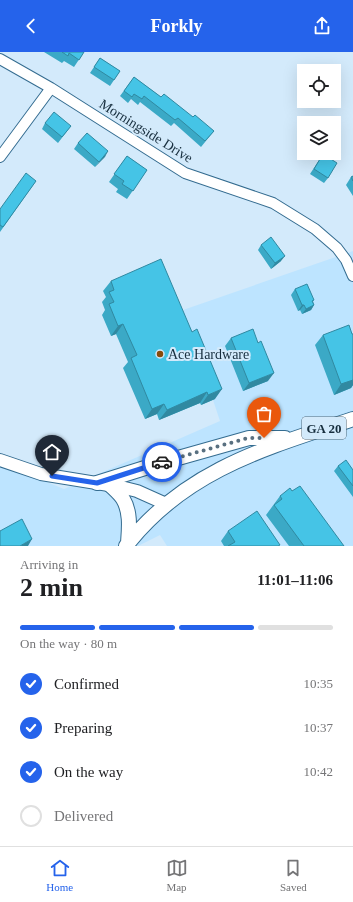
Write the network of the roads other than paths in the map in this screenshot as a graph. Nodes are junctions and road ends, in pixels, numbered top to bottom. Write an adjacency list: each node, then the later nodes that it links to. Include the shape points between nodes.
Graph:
1 (0, 59): 2 (street, Morningside Drive)
2 (51, 88): 3 (street); 4 (street, Morningside Drive, via 185,173 273,203 315,229 346,260)
3 (0, 157)
4 (353, 276)
5 (353, 419): 6 (highway, GA 20)
6 (295, 438): 8 (highway, via 248,438 164,462); 9 (highway, GA 20, via 213,472)
7 (0, 460): 8 (main road, via 41,474)
8 (104, 484): 9 (main road, via 137,491); 10 (highway, via 123,499 128,510)
9 (166, 504): 10 (highway, GA 20)
10 (127, 545)

